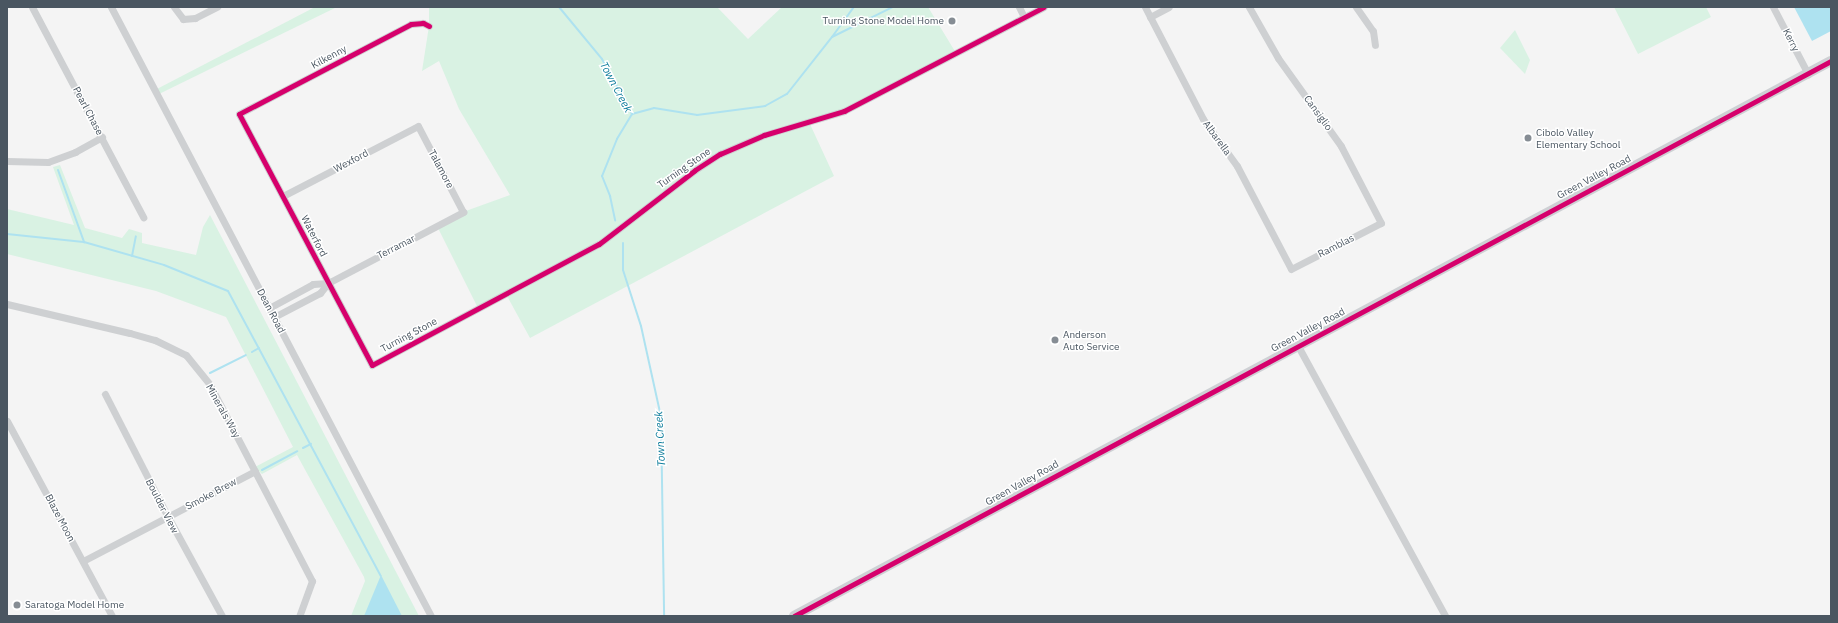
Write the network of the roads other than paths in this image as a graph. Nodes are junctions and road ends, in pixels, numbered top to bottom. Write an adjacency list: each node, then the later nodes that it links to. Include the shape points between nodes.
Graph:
1 (32, 7): 20 (street, Pearl Chase)
2 (111, 7): 29 (street, Dean Road)
3 (174, 7): 4 (street, via 183,19 195,18)
4 (217, 7)
5 (1019, 7): 13 (street)
6 (1044, 7): 13 (street, Turning Stone)
7 (1145, 7): 12 (street, Albarella)
8 (1169, 7): 12 (street)
9 (1249, 7): 25 (street, Cansiglio, via 1278,58 1341,146)
10 (1356, 7): 15 (street, via 1373,31)
11 (1773, 7): 17 (street, Kerry)
12 (1150, 17): 26 (street, Albarella, via 1203,120 1238,166)
13 (1024, 18): 32 (street, Turning Stone, via 844,111 741,144 695,170 599,244)
14 (430, 26): 18 (street, Kilkenny, via 423,23 411,24)
15 (1375, 45)
16 (1831, 61): 17 (street, Green Valley Road)
17 (1808, 74): 31 (street, Green Valley Road)
18 (239, 114): 22 (street, Waterford)
19 (418, 126): 22 (street, Wexford); 23 (street, Talamore)
20 (102, 137): 21 (street, via 75,152 48,162); 24 (street, Pearl Chase)
21 (7, 161)
22 (283, 196): 27 (street, Waterford)
23 (463, 212): 27 (street, Terramar)
24 (143, 217)
25 (1380, 222): 26 (street, Ramblas)
26 (1291, 269)
27 (328, 282): 29 (street, Terramar, via 313,284); 30 (street, Terramar, via 320,293); 32 (street, Waterford)
28 (7, 304): 35 (street, Minerals Way, via 142,336 186,355 210,385)
29 (269, 308): 30 (street, Dean Road)
30 (274, 317): 41 (street, Dean Road)
31 (1298, 346): 42 (street, Green Valley Road); 43 (street)
32 (372, 365)
33 (105, 394): 36 (street, Boulder View)
34 (7, 421): 37 (street, Blaze Moon)
35 (255, 471): 36 (street, Smoke Brew); 40 (street, Minerals Way, via 312,581)
36 (168, 517): 37 (street, Smoke Brew); 39 (street, Boulder View)
37 (83, 561): 38 (street, Blaze Moon)
38 (112, 616)
39 (222, 616)
40 (299, 616)
41 (431, 616)
42 (794, 616)
43 (1445, 616)

